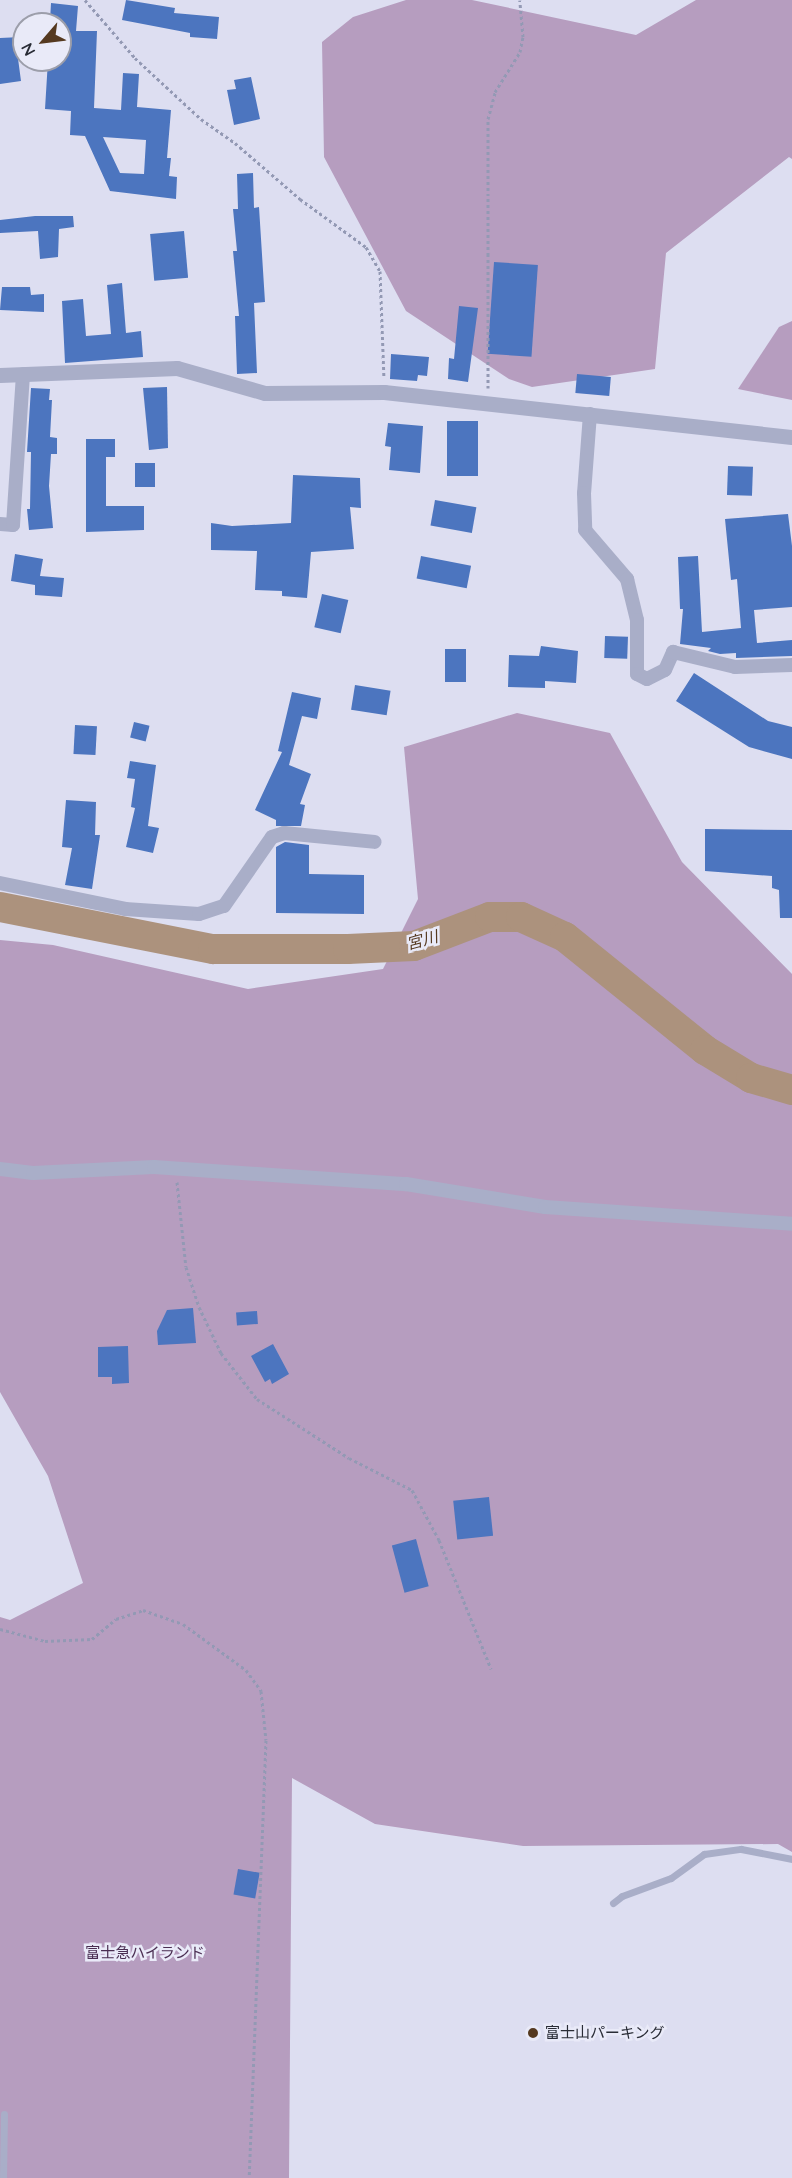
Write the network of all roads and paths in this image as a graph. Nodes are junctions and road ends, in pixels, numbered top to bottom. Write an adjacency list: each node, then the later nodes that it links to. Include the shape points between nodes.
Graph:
1 (85, 0): 5 (path, via 135,58 201,119 366,247 380,271)
2 (520, 0): 6 (path, via 520,52 495,92 488,119)
3 (23, 374): 4 (street); 5 (street, via 177,368 265,393); 9 (street, via 13,525)
4 (0, 375)
5 (384, 392): 6 (street)
6 (488, 402): 7 (street)
7 (590, 414): 8 (street); 10 (street, via 585,530 627,579 637,620 637,674 647,679 665,670 673,652 735,668)
8 (792, 437)
9 (0, 524)
10 (792, 665)
11 (375, 842): 12 (street, via 284,833 272,837 224,906 199,914 125,909)
12 (0, 883)
13 (0, 1168): 14 (street, via 33,1173)
14 (176, 1169): 15 (street, via 406,1184 545,1207); 17 (path, via 186,1267 199,1307 221,1353 257,1398 349,1458 412,1490 439,1540)
15 (792, 1224)
16 (0, 1629): 22 (path, via 45,1641 92,1639 116,1619 143,1610 183,1624 246,1670 261,1691 266,1740)
17 (491, 1670)
18 (792, 1858): 19 (lane, via 741,1849 704,1854 671,1878)
19 (613, 1903)
20 (4, 2114): 21 (lane)
21 (3, 2178)
22 (249, 2178)

